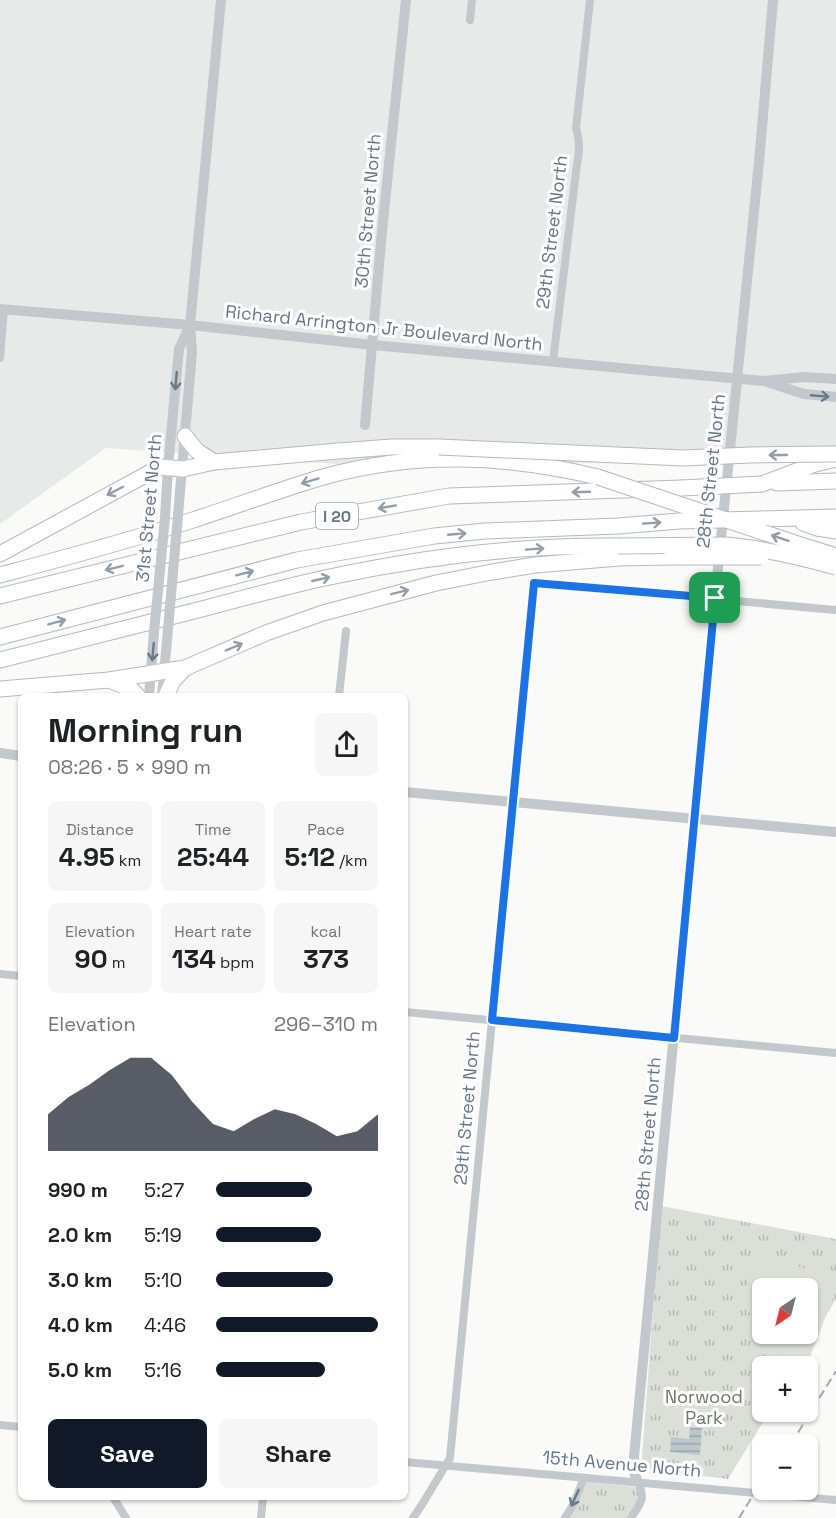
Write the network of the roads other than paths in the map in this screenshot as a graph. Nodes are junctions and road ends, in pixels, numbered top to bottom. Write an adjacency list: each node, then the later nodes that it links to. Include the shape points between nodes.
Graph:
1 (221, 0): 8 (street, 31st Street North)
2 (406, 0): 9 (street, 30th Street North)
3 (472, 0): 6 (street)
4 (590, 0): 11 (street, 29th Street North, via 576,128 580,151)
5 (772, 0): 12 (street, 28th Street North)
6 (470, 20)
7 (2, 309): 8 (street, Richard Arrington Jr Boulevard North); 10 (street)
8 (190, 325): 9 (street, Richard Arrington Jr Boulevard North); 17 (street, 31st Street North, via 192,352); 21 (street, 31st Street North, one-way to 21, via 179,349)
9 (373, 345): 11 (street, Richard Arrington Jr Boulevard North); 16 (street, 30th Street North)
10 (0, 358)
11 (553, 361): 12 (street, Richard Arrington Jr Boulevard North)
12 (736, 378): 14 (street, Richard Arrington Jr Boulevard North); 32 (street, 28th Street North)
13 (836, 380): 14 (street, Richard Arrington Jr Boulevard North, via 804,377)
14 (764, 381): 15 (street, Richard Arrington Jr Boulevard North, one-way to 15, via 804,394)
15 (836, 397)
16 (365, 425)
17 (185, 436): 20 (highway, via 197,451); 21 (street, 31st Street North)
18 (836, 454): 20 (highway, one-way to 20, bridge, via 683,458 439,447 358,449)
19 (836, 459): 23 (highway)
20 (214, 462): 21 (highway)
21 (175, 468): 27 (highway, one-way to 27, via 160,467); 38 (street, 31st Street North, bridge, via 178,515 168,629); 38 (street, 31st Street North, one-way to 38, bridge, via 165,518 154,632)
22 (836, 482): 23 (highway, I 20)
23 (762, 484): 31 (highway, I 20, one-way to 31, bridge, via 449,496 301,522)
24 (836, 517): 25 (highway, I 20)
25 (789, 518): 26 (highway); 35 (highway, I 20, one-way to 25, bridge, via 297,560 434,536)
26 (836, 531)
27 (0, 554)
28 (836, 557): 30 (highway, one-way to 30, bridge, via 598,477 511,461 460,459 388,463 325,477); 37 (highway, one-way to 28, bridge, via 323,613 492,572 619,558)
29 (836, 567): 36 (highway, one-way to 29, bridge, via 326,578 492,552 577,546 725,545 767,550)
30 (0, 575)
31 (0, 597)
32 (715, 598): 33 (street); 49 (street, 29th Street North, via 534,583); 50 (street, 28th Street North)
33 (836, 610)
34 (346, 631): 45 (street)
35 (0, 637)
36 (0, 660)
37 (185, 668): 38 (highway); 44 (highway)
38 (158, 672): 39 (highway); 42 (street, 31st Street North); 43 (street, 31st Street North)
39 (109, 680): 40 (highway); 41 (highway)
40 (0, 689)
41 (135, 693)
42 (150, 693)
43 (163, 693)
44 (166, 693)
45 (339, 693)
46 (0, 753): 47 (street)
47 (18, 756)
48 (408, 792): 49 (street)
49 (512, 802): 50 (street); 55 (street, 29th Street North)
50 (694, 819): 51 (street); 56 (street, 28th Street North)
51 (836, 832)
52 (0, 974): 53 (street)
53 (18, 976)
54 (408, 1012): 55 (street)
55 (492, 1020): 56 (street); 61 (street, 29th Street North, via 450,1458)
56 (674, 1038): 57 (street); 63 (street, 28th Street North, via 634,1457)
57 (836, 1053)
58 (0, 1425): 59 (street)
59 (18, 1427)
60 (408, 1462): 61 (street, 15th Avenue North)
61 (446, 1465): 62 (street, 15th Avenue North); 69 (street, 29th Street North)
62 (584, 1478): 63 (street, 15th Avenue North); 70 (street, one-way to 70)
63 (638, 1482): 66 (street, 15th Avenue North); 71 (street, via 643,1494)
64 (115, 1500): 67 (street)
65 (263, 1500): 68 (street)
66 (836, 1500)
67 (126, 1518)
68 (261, 1518)
69 (413, 1518)
70 (565, 1518)
71 (631, 1518)

